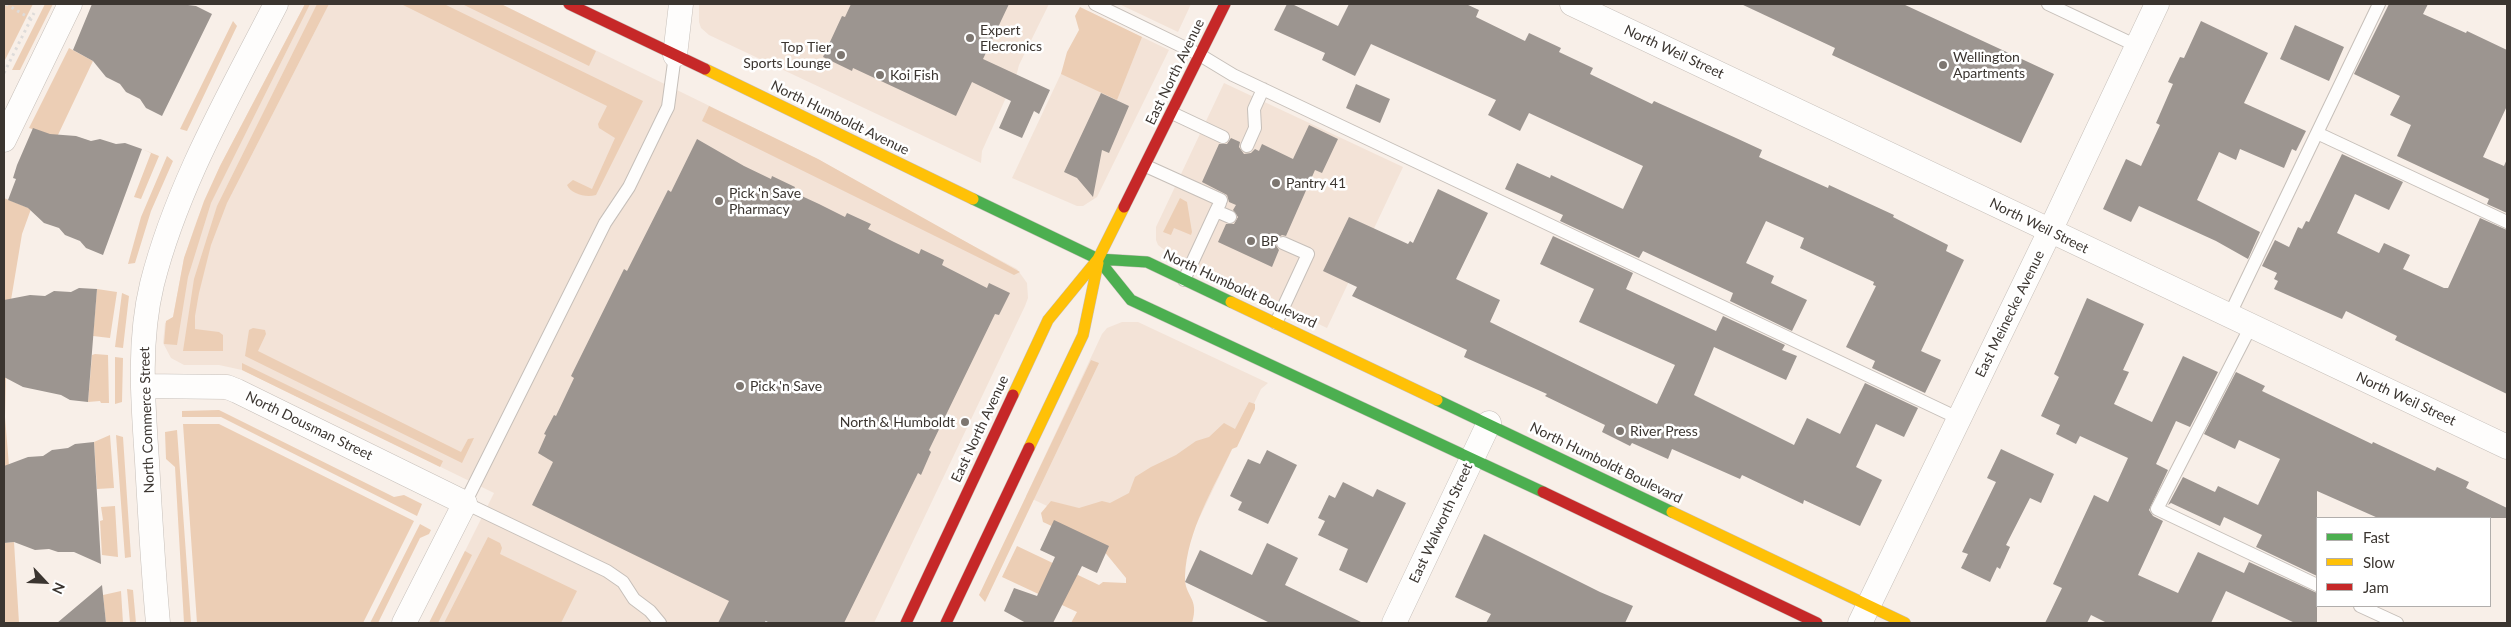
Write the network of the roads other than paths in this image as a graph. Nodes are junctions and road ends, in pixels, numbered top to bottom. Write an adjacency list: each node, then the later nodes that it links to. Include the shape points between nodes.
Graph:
1 (70, 4): 18 (street)
2 (276, 4): 31 (street, North Commerce Street, via 199,155 161,251 144,331)
3 (570, 4): 12 (main road, North Humboldt Avenue)
4 (681, 4): 12 (street)
5 (1095, 4): 13 (lane)
6 (1225, 4): 13 (main road, East North Avenue)
7 (1572, 4): 24 (street, North Weil Street)
8 (2048, 4): 11 (lane)
9 (2157, 4): 11 (street, East Meinecke Avenue)
10 (2379, 4): 16 (lane)
11 (2137, 46): 24 (street, East Meinecke Avenue)
12 (675, 55): 26 (main road, North Humboldt Avenue); 36 (lane, via 664,116 630,187 605,222)
13 (1200, 55): 14 (lane); 15 (main road, East North Avenue)
14 (1263, 89): 19 (lane, via 1254,109 1255,128); 32 (lane)
15 (1172, 113): 17 (lane); 20 (main road, East North Avenue)
16 (2317, 133): 23 (lane); 28 (lane)
17 (1223, 137)
18 (4, 140)
19 (1247, 146)
20 (1146, 166): 21 (lane); 26 (main road, East North Avenue)
21 (1220, 203): 22 (lane); 27 (lane)
22 (1230, 217)
23 (2507, 222)
24 (2050, 231): 28 (street, North Weil Street); 32 (street, East Meinecke Avenue)
25 (1283, 243): 29 (lane, via 1308,254)
26 (1098, 259): 27 (main road, North Humboldt Boulevard, via 1147,262); 35 (main road, via 1131,300); 43 (main road, East North Avenue, via 1048,320); 44 (main road, East North Avenue, via 1083,335)
27 (1184, 280): 29 (main road, North Humboldt Boulevard)
28 (2229, 316): 30 (street, North Weil Street)
29 (1276, 323): 33 (main road, North Humboldt Boulevard)
30 (2251, 326): 34 (street, North Weil Street); 37 (lane, via 2158,509)
31 (143, 386): 36 (street, North Dousman Street, via 227,387); 40 (street, North Commerce Street)
32 (1960, 419): 39 (street, East Meinecke Avenue)
33 (1489, 423): 35 (street, East Walworth Street); 39 (main road, North Humboldt Boulevard)
34 (2507, 447)
35 (1472, 460): 45 (street, East Walworth Street); 46 (main road)
36 (465, 503): 41 (street); 42 (lane, via 607,571 623,582 634,599)
37 (2316, 585)
38 (2362, 607): 48 (lane)
39 (1865, 615): 47 (main road, North Humboldt Boulevard)
40 (158, 623)
41 (404, 623)
42 (660, 623)
43 (906, 623)
44 (946, 623)
45 (1394, 623)
46 (1817, 623)
47 (1905, 623)
48 (2397, 623)

